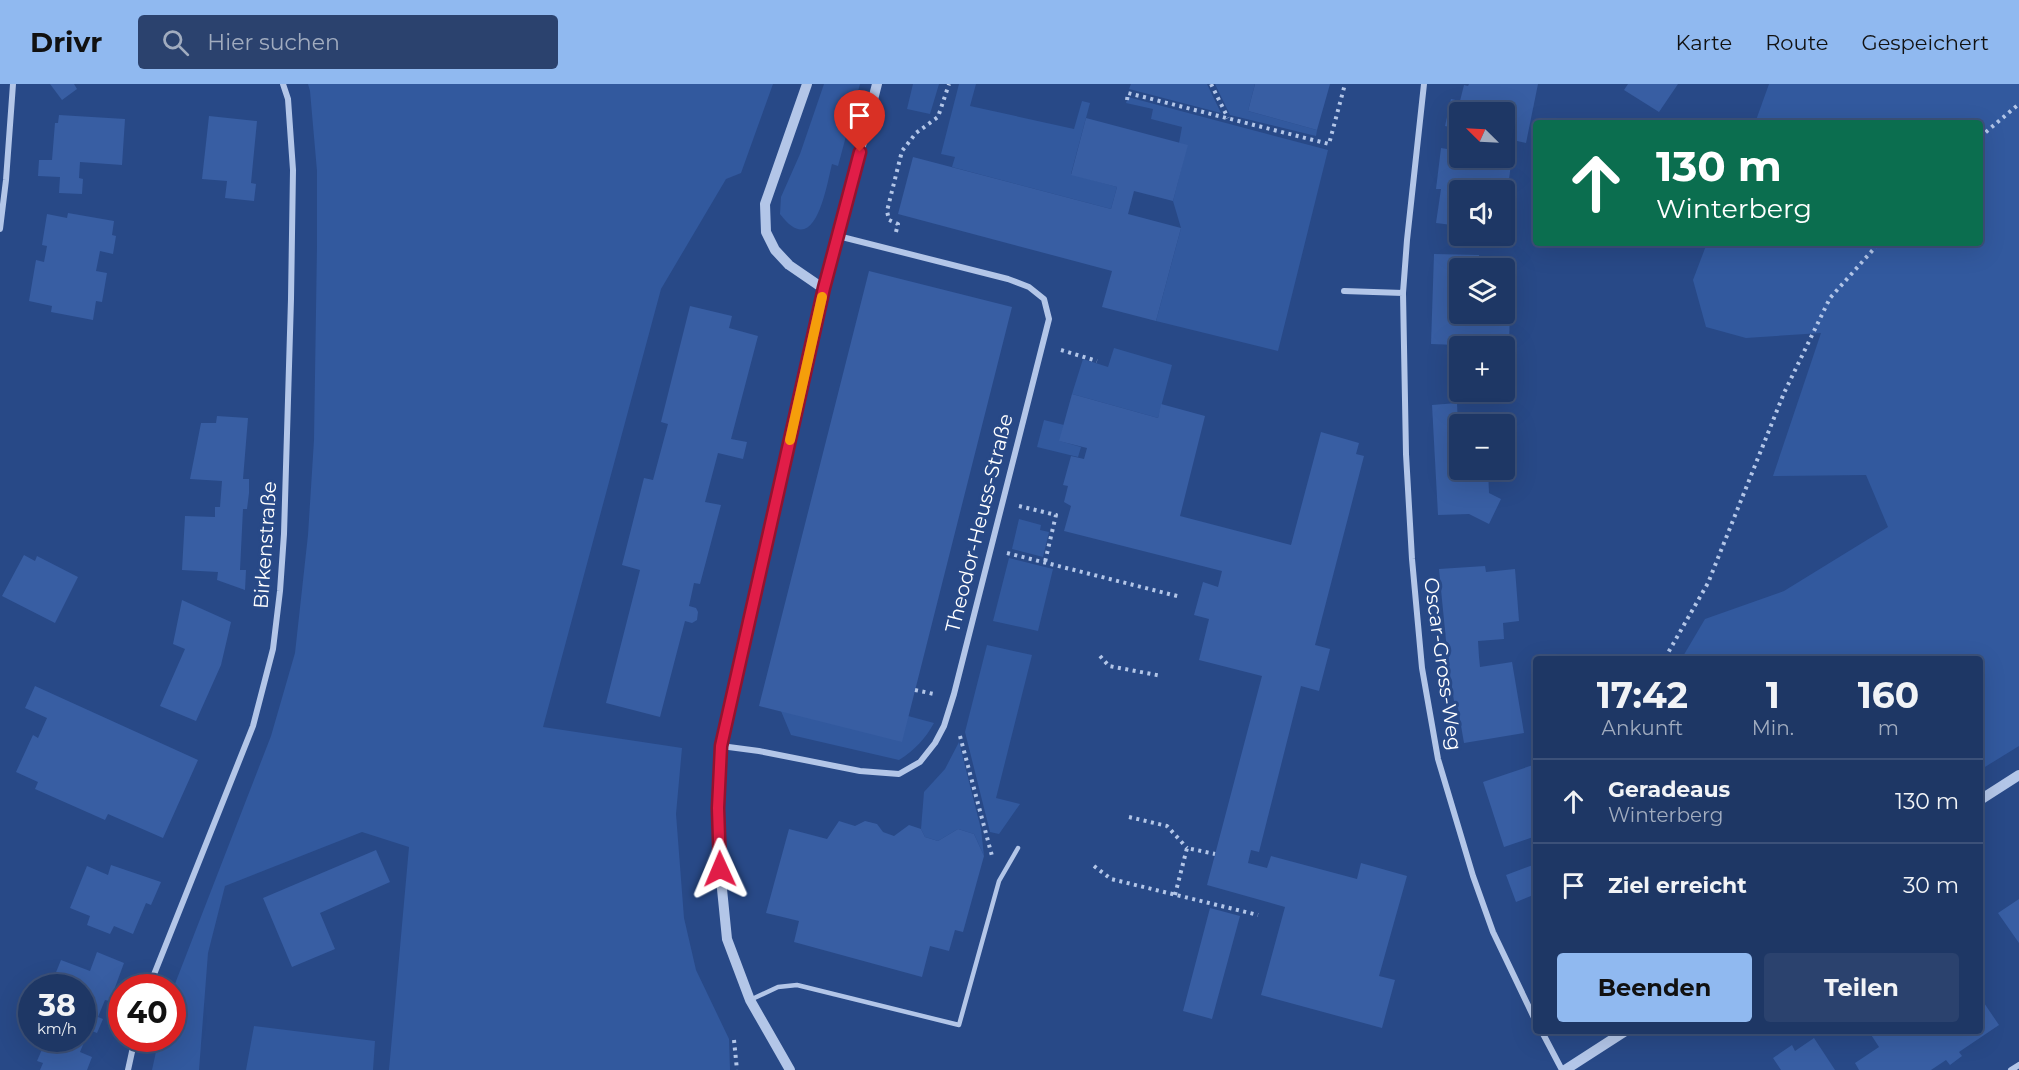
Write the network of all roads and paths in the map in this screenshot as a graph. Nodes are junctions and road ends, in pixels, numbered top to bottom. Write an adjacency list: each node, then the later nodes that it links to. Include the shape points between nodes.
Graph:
1 (13, 84): 13 (street)
2 (283, 84): 41 (street, Birkenstraße, via 288,99 293,170 291,299 284,534 273,649 253,726)
3 (807, 84): 17 (street, via 765,204 766,232 789,265)
4 (877, 84): 14 (street)
5 (949, 84): 15 (path, via 938,117 916,133 902,151 887,211 889,220 898,224)
6 (1211, 84): 11 (path)
7 (1346, 84): 11 (path, via 1329,144)
8 (1424, 84): 19 (street, Oscar-Gross-Weg)
9 (1127, 100): 11 (path, via 1128,93)
10 (2019, 104): 12 (path)
11 (1228, 119)
12 (1983, 134)
13 (0, 229)
14 (838, 236): 17 (street); 20 (street, Theodor-Heuss-Straße, via 1029,287 1044,299 1049,319)
15 (895, 236)
16 (1876, 246): 27 (path, via 1830,298 1784,393 1708,583)
17 (824, 288): 30 (street)
18 (1344, 291): 19 (street)
19 (1403, 293): 43 (street, Oscar-Gross-Weg, via 1412,559 1422,668 1436,747 1493,932)
20 (1043, 345): 21 (path); 22 (street, Theodor-Heuss-Straße)
21 (1097, 361)
22 (1004, 503): 23 (street, Theodor-Heuss-Straße); 24 (path, via 1056,515)
23 (992, 549): 24 (path); 29 (street, Theodor-Heuss-Straße)
24 (1045, 562): 25 (path)
25 (1181, 597)
26 (1100, 656): 28 (path, via 1109,666)
27 (1666, 656)
28 (1162, 676)
29 (944, 726): 30 (street, Theodor-Heuss-Straße, via 920,762 899,774 860,771); 38 (path, via 961,736)
30 (721, 746): 42 (street, via 718,808 722,899 727,939)
31 (2019, 775): 32 (street)
32 (1983, 798)
33 (1129, 817): 34 (path, via 1167,826)
34 (1187, 848): 36 (path); 39 (path)
35 (1018, 849): 38 (lane)
36 (1215, 854)
37 (1094, 866): 39 (path, via 1111,879)
38 (999, 881): 42 (lane, via 959,1025 797,985 778,987)
39 (1175, 895): 40 (path)
40 (1258, 915)
41 (154, 974)
42 (750, 1000): 51 (street)
43 (1533, 1016)
44 (1542, 1034): 52 (street)
45 (1621, 1034): 52 (street)
46 (734, 1040): 50 (path)
47 (132, 1052): 49 (street)
48 (2019, 1065): 53 (street)
49 (128, 1070)
50 (737, 1070)
51 (790, 1070)
52 (1563, 1070)
53 (2011, 1070)

